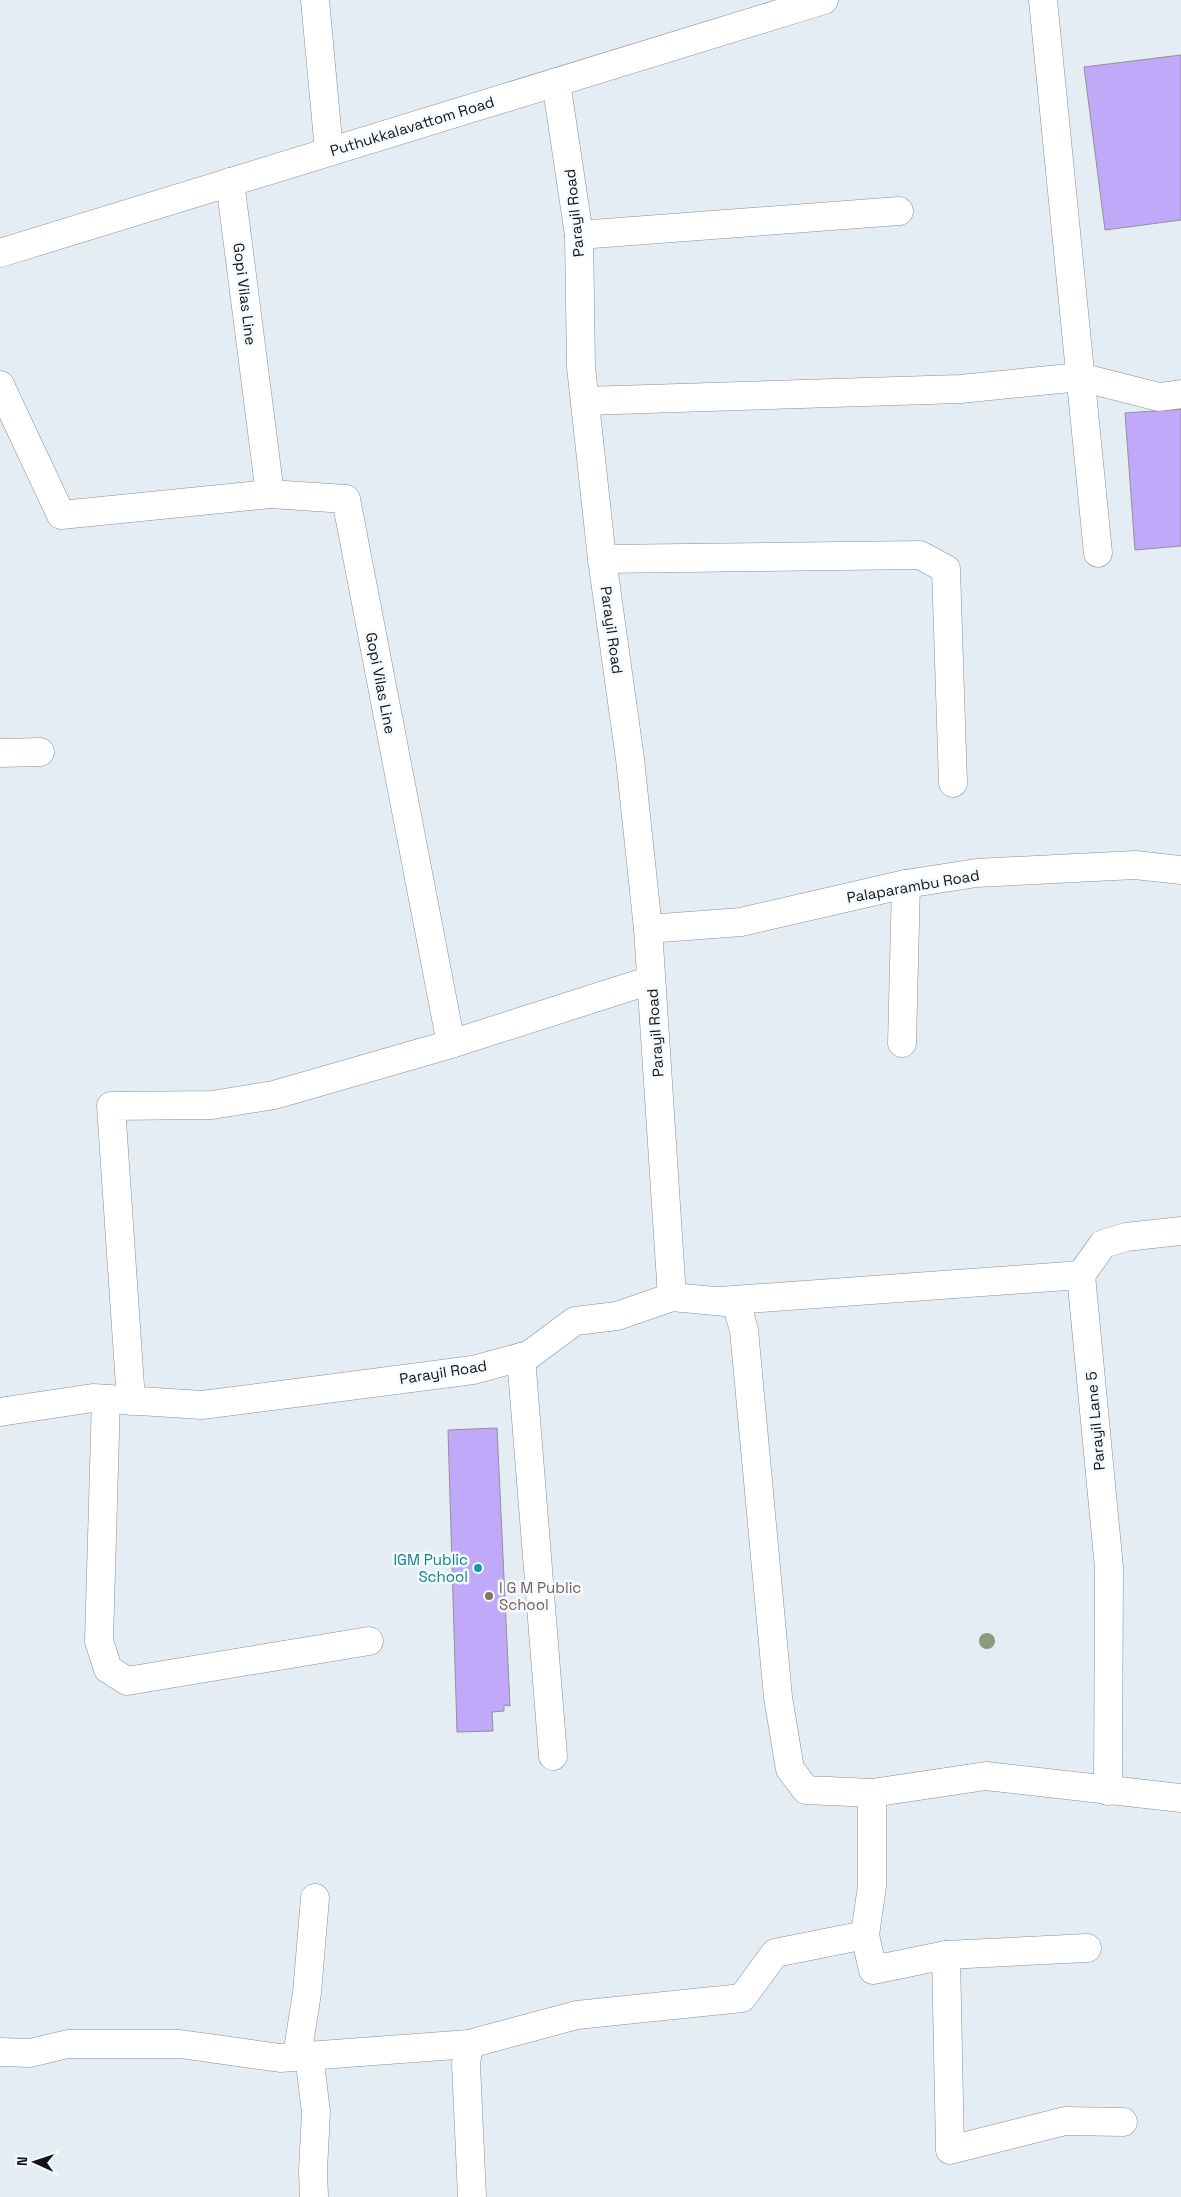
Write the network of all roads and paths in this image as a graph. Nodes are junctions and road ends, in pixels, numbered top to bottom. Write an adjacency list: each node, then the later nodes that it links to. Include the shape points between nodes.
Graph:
1 (315, 0): 5 (street)
2 (824, 0): 4 (street, Puthukkalavattom Road)
3 (1043, 0): 10 (street)
4 (556, 82): 5 (street, Puthukkalavattom Road); 8 (street, Parayil Road)
5 (329, 151): 6 (street, Puthukkalavattom Road)
6 (230, 182): 9 (street, Puthukkalavattom Road); 14 (street, Gopi Vilas Line)
7 (899, 211): 8 (street)
8 (579, 235): 13 (street, Parayil Road, via 581,367)
9 (0, 253)
10 (1080, 377): 12 (street, via 1160,397); 13 (street, via 960,389); 15 (street)
11 (0, 385): 14 (street, via 61,515)
12 (1181, 394)
13 (585, 401): 16 (street, Parayil Road)
14 (270, 494): 25 (street, Gopi Vilas Line, via 346,499)
15 (1098, 553)
16 (602, 559): 19 (street, via 920,554 946,569); 22 (street, Parayil Road, via 630,759)
17 (40, 752): 18 (street)
18 (0, 753)
19 (953, 783)
20 (1181, 870): 21 (street, Palaparambu Road, via 1136,865 986,873)
21 (906, 884): 22 (street, Palaparambu Road, via 741,922); 24 (street)
22 (648, 929): 23 (street, Parayil Road)
23 (651, 980): 25 (street); 28 (street, Parayil Road)
24 (902, 1043)
25 (451, 1044): 31 (street, via 274,1095 212,1105 111,1106)
26 (1181, 1231): 27 (street, via 1126,1237 1103,1244)
27 (1081, 1275): 29 (street); 35 (street, Parayil Lane 5, via 1109,1568)
28 (672, 1296): 29 (street); 30 (street, Parayil Road, via 617,1316 575,1321 529,1355)
29 (720, 1301): 36 (street, via 736,1303 744,1330 778,1697 790,1769 806,1790)
30 (520, 1357): 31 (street, Parayil Road, via 473,1370 202,1405); 34 (street)
31 (119, 1400): 32 (street, Parayil Road, via 93,1398); 33 (street, via 99,1641 108,1669 127,1681)
32 (0, 1412)
33 (369, 1641)
34 (553, 1756)
35 (1108, 1790): 36 (street, via 986,1776); 37 (street)
36 (872, 1793): 39 (street, via 872,1886)
37 (1181, 1798)
38 (315, 1898): 44 (street)
39 (865, 1935): 41 (street, via 873,1970); 42 (street, via 775,1953 742,1998 577,2015)
40 (1087, 1948): 41 (street)
41 (946, 1955): 45 (street, via 950,2150 1065,2121)
42 (469, 2044): 44 (street); 47 (street, via 466,2064)
43 (0, 2052): 44 (street, via 30,2052 68,2044 180,2044 280,2058)
44 (303, 2056): 46 (street, via 316,2112)
45 (1123, 2122)
46 (314, 2197)
47 (472, 2197)

